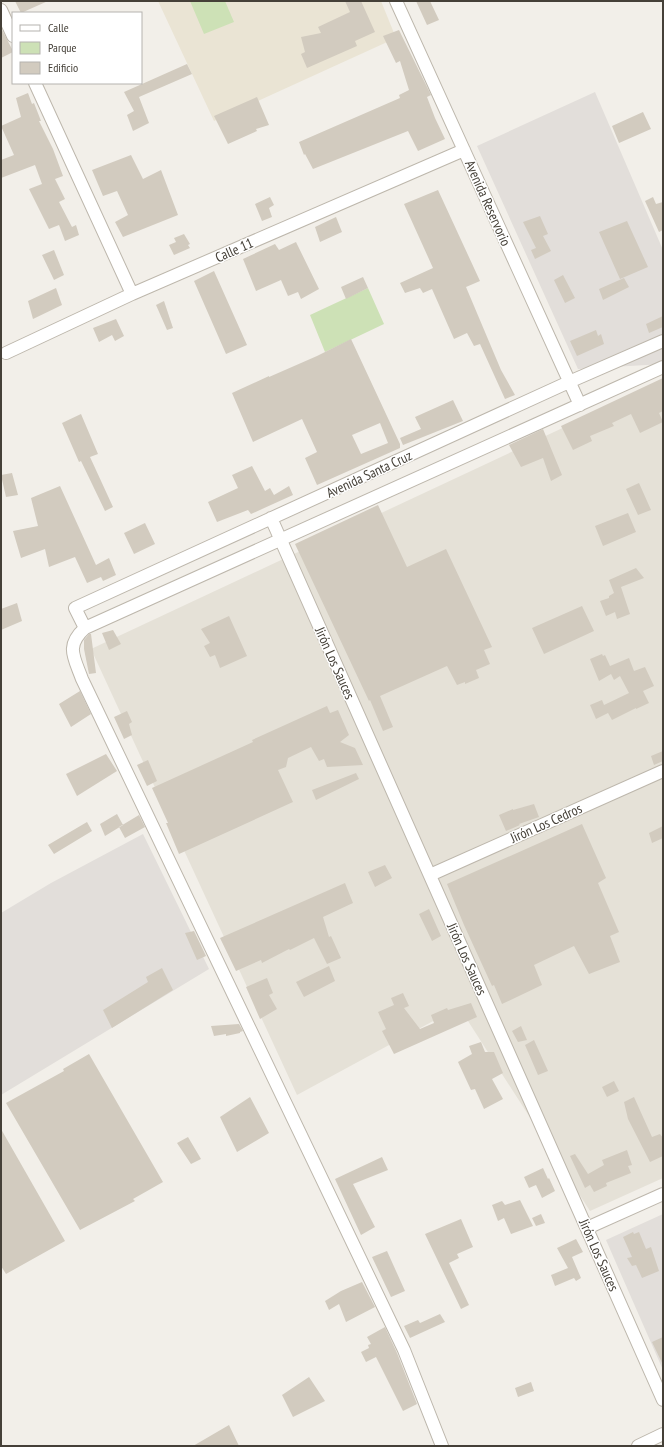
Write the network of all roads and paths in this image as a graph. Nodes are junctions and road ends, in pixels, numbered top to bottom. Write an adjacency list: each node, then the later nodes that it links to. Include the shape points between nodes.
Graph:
1 (396, 1): 5 (street, Avenida Reservorio)
2 (1, 10): 3 (street)
3 (12, 34)
4 (35, 84): 6 (street)
5 (464, 150): 6 (street, Calle 11); 10 (street, Avenida Reservorio)
6 (132, 294): 8 (street, Calle 11)
7 (663, 341): 10 (street, Avenida Santa Cruz)
8 (6, 353)
9 (663, 367): 11 (street, Avenida Santa Cruz)
10 (569, 382): 11 (street, Avenida Reservorio); 12 (street, Avenida Santa Cruz)
11 (580, 405): 13 (street, Avenida Santa Cruz)
12 (271, 518): 13 (street, Jirón Los Sauces); 14 (street, Avenida Santa Cruz, via 75,608)
13 (281, 540): 14 (street, Avenida Santa Cruz); 16 (street, Jirón Los Sauces)
14 (85, 628): 21 (street, via 73,643 72,652 82,679 404,1350)
15 (663, 771): 16 (street, Jirón Los Cedros)
16 (430, 875): 18 (street, Jirón Los Sauces)
17 (663, 1194): 18 (street)
18 (587, 1228): 19 (street, Jirón Los Sauces)
19 (663, 1400)
20 (663, 1434): 22 (street)
21 (442, 1446)
22 (638, 1446)

